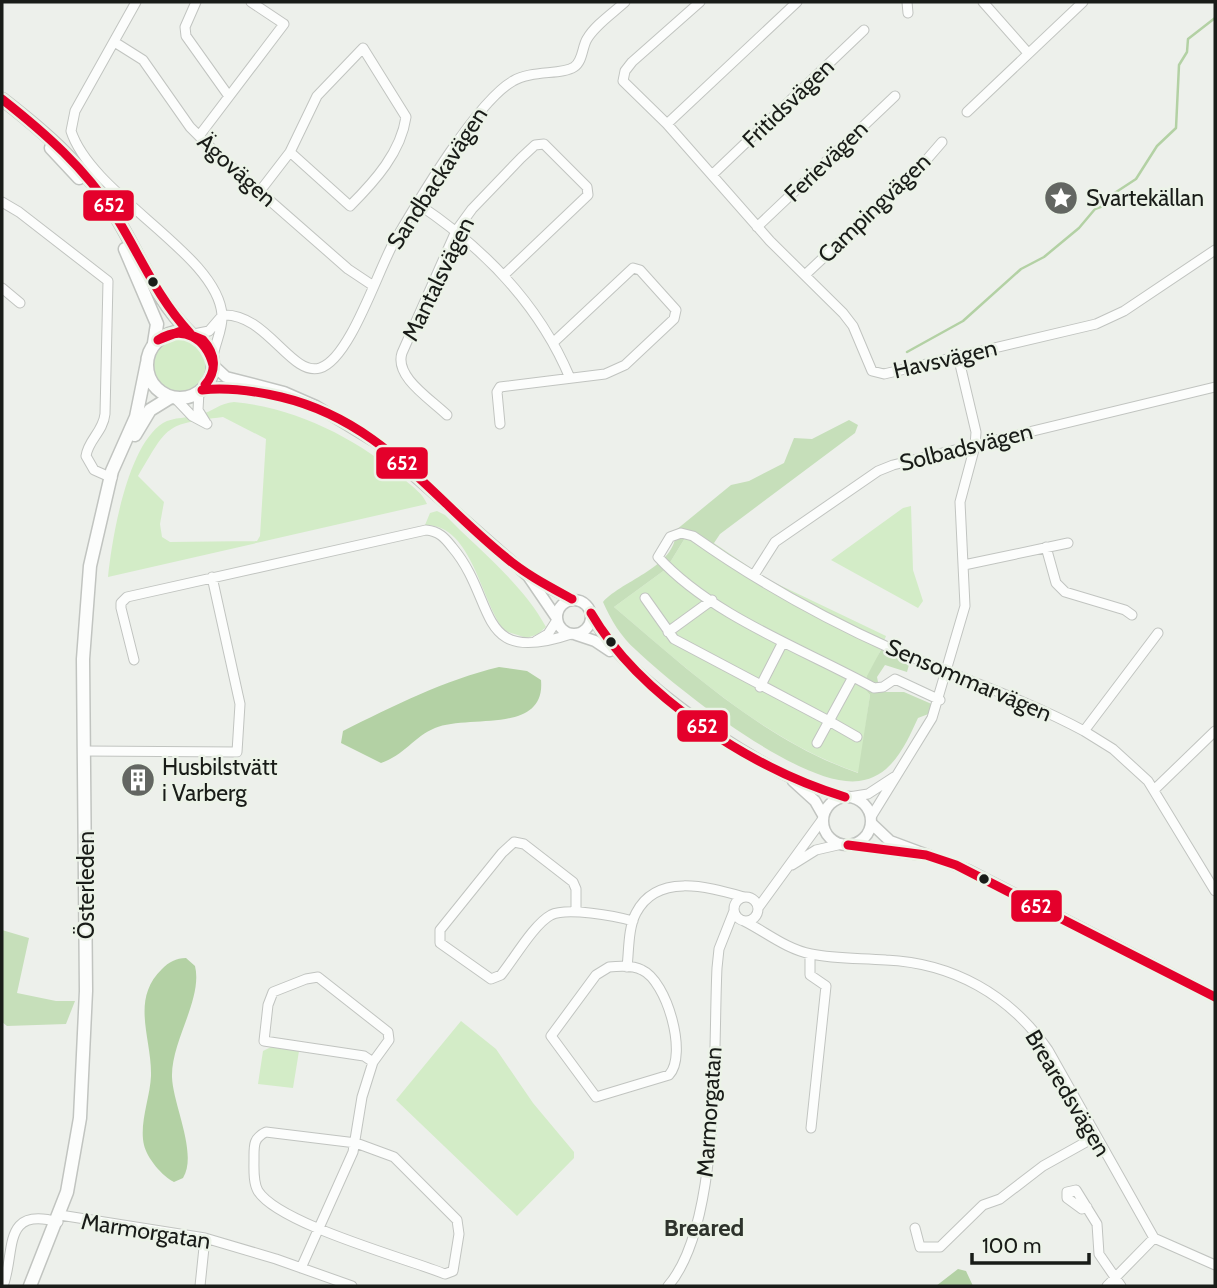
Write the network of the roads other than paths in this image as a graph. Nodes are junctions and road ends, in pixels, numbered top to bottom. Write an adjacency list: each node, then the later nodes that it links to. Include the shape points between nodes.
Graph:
1 (136, 2): 12 (street)
2 (196, 2): 14 (street, via 186,36)
3 (251, 2): 14 (street, via 284,24)
4 (625, 2): 26 (street, Sandbackavägen, via 588,37 576,66 526,75 494,94)
5 (700, 2): 19 (street, Havsvägen, via 632,62 622,78)
6 (797, 2): 19 (street)
7 (907, 2): 10 (street)
8 (983, 2): 13 (street)
9 (1083, 2): 13 (street)
10 (908, 13)
11 (864, 30): 23 (street, Fritidsvägen)
12 (116, 44): 20 (street, Ägovägen, via 144,60); 35 (street, via 72,117 72,135 114,190 207,279)
13 (1028, 53): 18 (street)
14 (229, 95): 20 (street)
15 (895, 96): 27 (street, Ferievägen)
16 (2, 99): 36 (main road, via 57,144 93,182 162,301)
17 (2, 108): 38 (main road, via 68,165 107,215 157,324)
18 (967, 112)
19 (667, 124): 23 (street, Havsvägen)
20 (199, 136): 24 (street, Ägovägen)
21 (942, 142): 30 (street, Campingvägen)
22 (290, 152): 22 (street, via 350,206 376,180 404,133 407,117 363,48 317,96); 24 (street)
23 (712, 175): 27 (street, Havsvägen)
24 (260, 191): 32 (street, Ägovägen)
25 (2, 202): 50 (street, via 108,281 105,414 86,456 94,470)
26 (418, 204): 28 (street); 32 (street, Sandbackavägen)
27 (757, 227): 30 (street, Havsvägen)
28 (456, 231): 31 (street); 31 (street, Mantalsvägen, via 534,145 544,144 587,187 586,198); 47 (street, Mantalsvägen, via 399,361 404,373)
29 (1215, 250): 39 (street, Havsvägen, via 1106,321)
30 (806, 274): 39 (street, Havsvägen, via 853,326 872,372 884,374)
31 (505, 275): 37 (street)
32 (372, 285): 35 (street, Sandbackavägen, via 338,353 317,369 297,362 251,321)
33 (2, 288): 34 (street)
34 (20, 303)
35 (222, 315): 36 (street, via 209,331); 40 (street)
36 (192, 334): 38 (main road, via 171,332); 40 (main road, via 206,344)
37 (555, 341): 42 (street); 42 (street, via 633,268 674,305 674,318 625,365 605,374)
38 (155, 343): 41 (main road)
39 (958, 356): 49 (street, via 976,432)
40 (213, 361): 44 (main road, via 210,379); 46 (street, via 226,377 284,392)
41 (147, 363): 45 (main road, via 153,384); 50 (main road, Österleden, via 136,417)
42 (570, 378): 48 (street, via 500,387)
43 (1215, 387): 49 (street, Solbadsvägen)
44 (200, 391): 45 (main road); 45 (street, via 198,410 207,424); 46 (street, via 239,388)
45 (172, 397): 50 (main road, Österleden, via 158,402 145,417)
46 (316, 406): 55 (street, via 357,428 394,456)
47 (447, 415)
48 (500, 424)
49 (975, 446): 53 (street, via 960,502); 54 (street, Solbadsvägen, via 878,471 775,542)
50 (111, 478): 79 (main road, Österleden, via 90,566 83,659)
51 (1068, 543): 52 (street)
52 (1046, 547): 53 (street); 61 (street, via 1056,583 1065,592)
53 (964, 565): 70 (street, via 965,606)
54 (754, 575): 59 (street, Sensommarvägen, via 693,536 681,533 670,537 658,556); 70 (street, Sensommarvägen, via 822,614)
55 (528, 576): 58 (street); 62 (street)
56 (212, 578): 67 (street, via 432,530 464,561 495,630 511,642); 68 (street, via 123,600); 79 (street, via 240,704 237,752)
57 (645, 598): 63 (street)
58 (572, 599): 60 (street, via 584,603); 62 (street, via 561,605)
59 (712, 600): 63 (street); 66 (street)
60 (591, 613): 65 (street, via 586,629); 69 (street, via 602,635)
61 (1132, 615)
62 (556, 618): 65 (street, via 561,628); 67 (street, via 548,634)
63 (668, 632): 72 (street)
64 (1158, 633): 75 (street)
65 (572, 634): 67 (street); 69 (street, via 595,641)
66 (783, 642): 71 (street); 72 (street)
67 (531, 644)
68 (134, 660)
69 (624, 660): 81 (street, via 678,704)
70 (948, 672): 73 (street); 75 (street, Sensommarvägen)
71 (853, 677): 73 (street, via 874,688 895,679); 74 (street)
72 (760, 687): 74 (street)
73 (940, 699): 80 (street, via 925,735)
74 (829, 721): 77 (street); 78 (street)
75 (1084, 731): 82 (street, Sensommarvägen, via 1113,749)
76 (1215, 731): 82 (street)
77 (857, 737)
78 (817, 743)
79 (84, 751): 108 (main road, Österleden, via 86,991 80,1118)
80 (898, 774): 83 (street, via 868,794); 85 (street)
81 (786, 775): 83 (street); 84 (street, via 812,798)
82 (1154, 790): 91 (street, Sensommarvägen)
83 (847, 797): 84 (street, via 831,802); 85 (street, via 862,802)
84 (823, 817): 86 (street, via 827,834); 88 (street)
85 (871, 820): 86 (street, via 862,839); 87 (street, via 890,841)
86 (845, 845): 87 (street); 88 (street, via 816,850)
87 (926, 855): 102 (street, via 968,870)
88 (785, 870): 89 (street)
89 (773, 885): 92 (street); 93 (street)
90 (720, 891): 92 (street); 94 (street); 96 (street, via 665,887 644,901)
91 (1215, 891)
92 (747, 897): 93 (street); 94 (street, via 737,901)
93 (758, 909): 97 (street, via 752,919); 99 (street)
94 (734, 910): 97 (street); 98 (street, Marmorgatan)
95 (576, 912): 95 (street, via 547,918 496,979 486,978 440,943 440,930 514,842 532,850 575,885); 96 (street)
96 (633, 920): 101 (street)
97 (743, 920): 98 (street); 99 (street, Brearedsvägen)
98 (726, 930): 116 (street, Marmorgatan, via 717,968 707,1169 693,1244)
99 (770, 935): 100 (street, Brearedsvägen)
100 (810, 954): 104 (street, via 810,975 825,986); 105 (street, Brearedsvägen, via 929,967 989,990 1035,1032)
101 (627, 967): 101 (street, via 649,974 673,1016 674,1068 669,1075 596,1097 553,1042 552,1032 600,972)
102 (1215, 996)
103 (373, 1062): 103 (street, via 364,1056 264,1041 273,992 306,978 322,979 388,1032 389,1040); 106 (street, via 362,1097)
104 (811, 1128)
105 (1095, 1137): 109 (street, via 984,1205 940,1247 920,1247); 111 (street, Brearedsvägen)
106 (356, 1143): 110 (street); 110 (street, via 265,1132 256,1139 258,1192); 110 (street, via 394,1157 455,1216 459,1234 453,1271 445,1274)
107 (1087, 1207): 115 (street, via 1097,1224 1099,1254)
108 (59, 1219): 112 (street, Marmorgatan); 117 (street, Marmorgatan, via 36,1217 20,1224 11,1241); 118 (main road, Österleden)
109 (915, 1228)
110 (319, 1229): 114 (street)
111 (1154, 1237): 113 (street); 115 (street)
112 (205, 1238): 114 (street, Marmorgatan); 119 (street)
113 (1215, 1265)
114 (302, 1268): 120 (street, Marmorgatan)
115 (1114, 1284)
116 (673, 1285)
117 (4, 1286)
118 (30, 1286)
119 (200, 1286)
120 (352, 1286)

